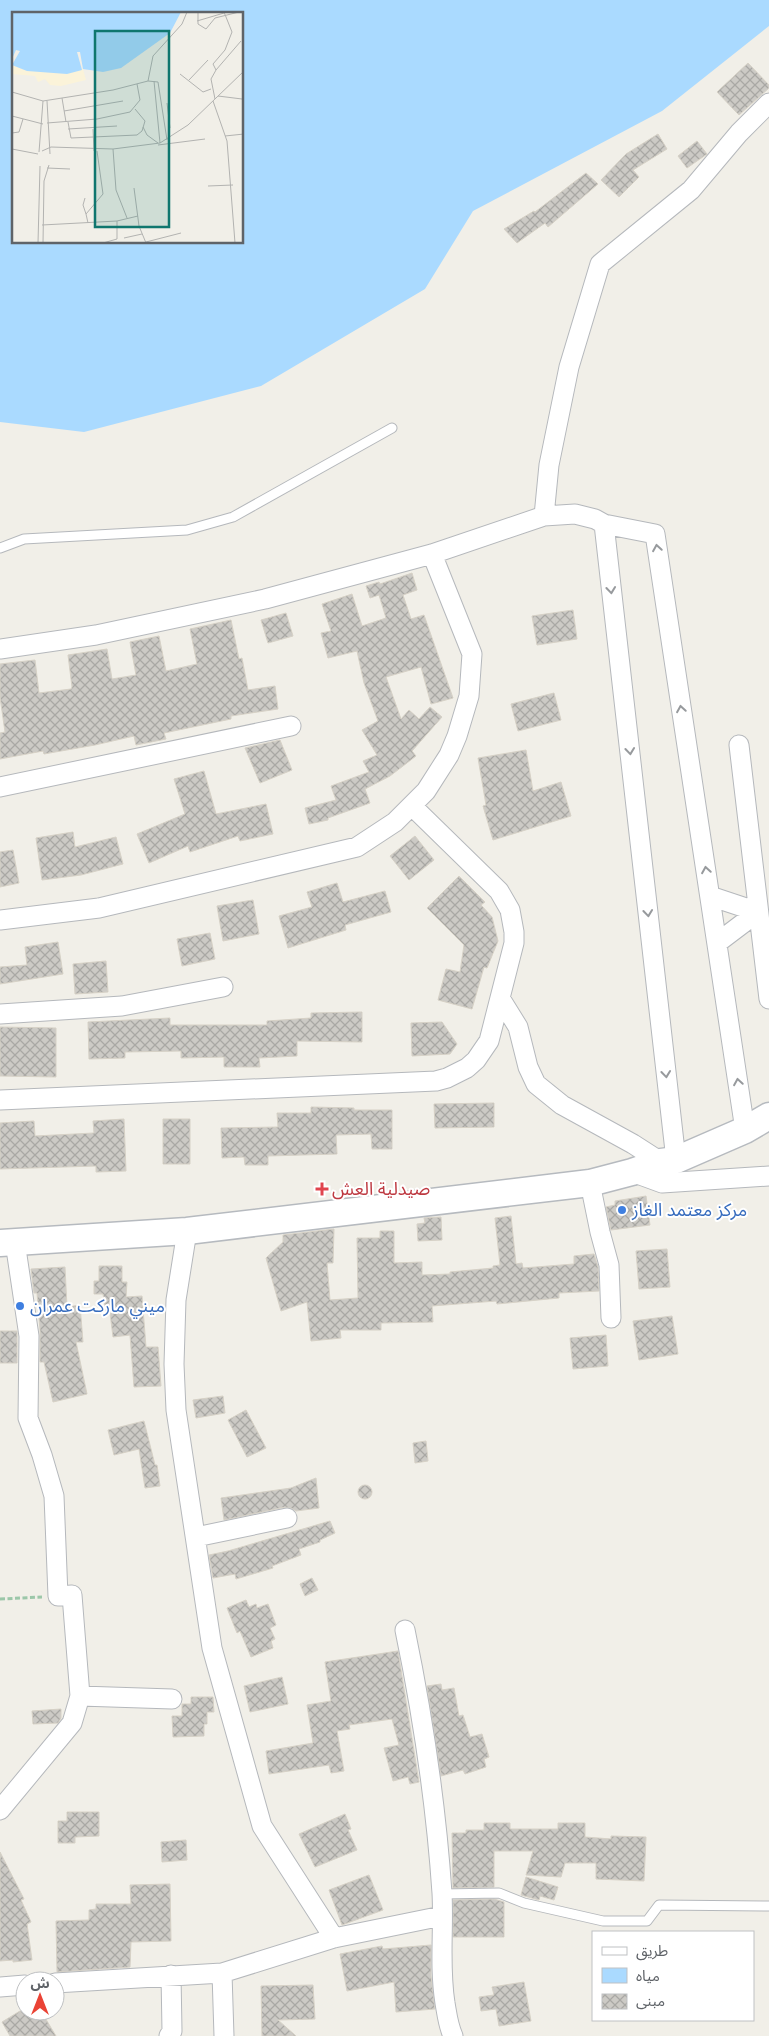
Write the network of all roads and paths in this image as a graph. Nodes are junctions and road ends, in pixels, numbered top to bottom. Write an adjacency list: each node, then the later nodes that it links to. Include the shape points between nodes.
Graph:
1 (769, 103): 3 (street, via 691,190 600,264 568,367 548,465)
2 (392, 428): 5 (lane, via 232,517 187,530 24,539)
3 (544, 516): 4 (street, via 575,514); 6 (street)
4 (604, 524): 12 (street, one-way to 4, via 655,534); 23 (street, one-way to 23)
5 (0, 548)
6 (432, 554): 7 (street, via 275,597 181,618); 11 (street, via 472,654 472,675 464,716 449,755)
7 (0, 649)
8 (291, 726): 10 (street)
9 (739, 745): 13 (street)
10 (0, 787)
11 (412, 806): 14 (street, via 389,826 356,847 99,908); 17 (street, via 491,883 510,910 514,943)
12 (710, 896): 13 (street); 15 (street)
13 (758, 912): 15 (street); 18 (street)
14 (0, 920)
15 (717, 943): 22 (street, one-way to 15)
16 (223, 987): 19 (street, via 122,1006)
17 (500, 998): 20 (street, via 488,1041 476,1060 458,1074 436,1081); 23 (street, via 518,1027 528,1067 536,1084 562,1105)
18 (769, 999)
19 (0, 1014)
20 (0, 1100)
21 (769, 1116): 22 (main road)
22 (745, 1130): 23 (main road)
23 (669, 1161): 24 (main road)
24 (632, 1172): 25 (street, via 662,1183); 26 (main road)
25 (769, 1176)
26 (590, 1183): 27 (main road); 29 (street, via 609,1266)
27 (187, 1231): 28 (main road); 31 (street, via 176,1300 174,1364 176,1410)
28 (8, 1242): 32 (street, via 29,1336 28,1418 54,1496)
29 (611, 1318)
30 (287, 1518): 31 (street)
31 (196, 1537): 41 (street, via 212,1648 262,1826)
32 (58, 1596): 33 (path); 35 (street, via 72,1595)
33 (0, 1599)
34 (405, 1630): 38 (street, via 431,1774)
35 (80, 1696): 36 (street); 37 (street, via 72,1723)
36 (172, 1699)
37 (0, 1810)
38 (442, 1894): 39 (lane, via 499,1893 524,1903 603,1921 647,1921 660,1905); 40 (street)
39 (769, 1906)
40 (442, 1916): 41 (street); 49 (street, via 441,1976)
41 (334, 1938): 42 (street)
42 (222, 1973): 43 (street); 48 (street)
43 (171, 1975): 44 (street); 47 (street)
44 (65, 1982)
45 (15, 1986): 46 (street)
46 (0, 1987)
47 (170, 2036)
48 (224, 2036)
49 (453, 2036)

